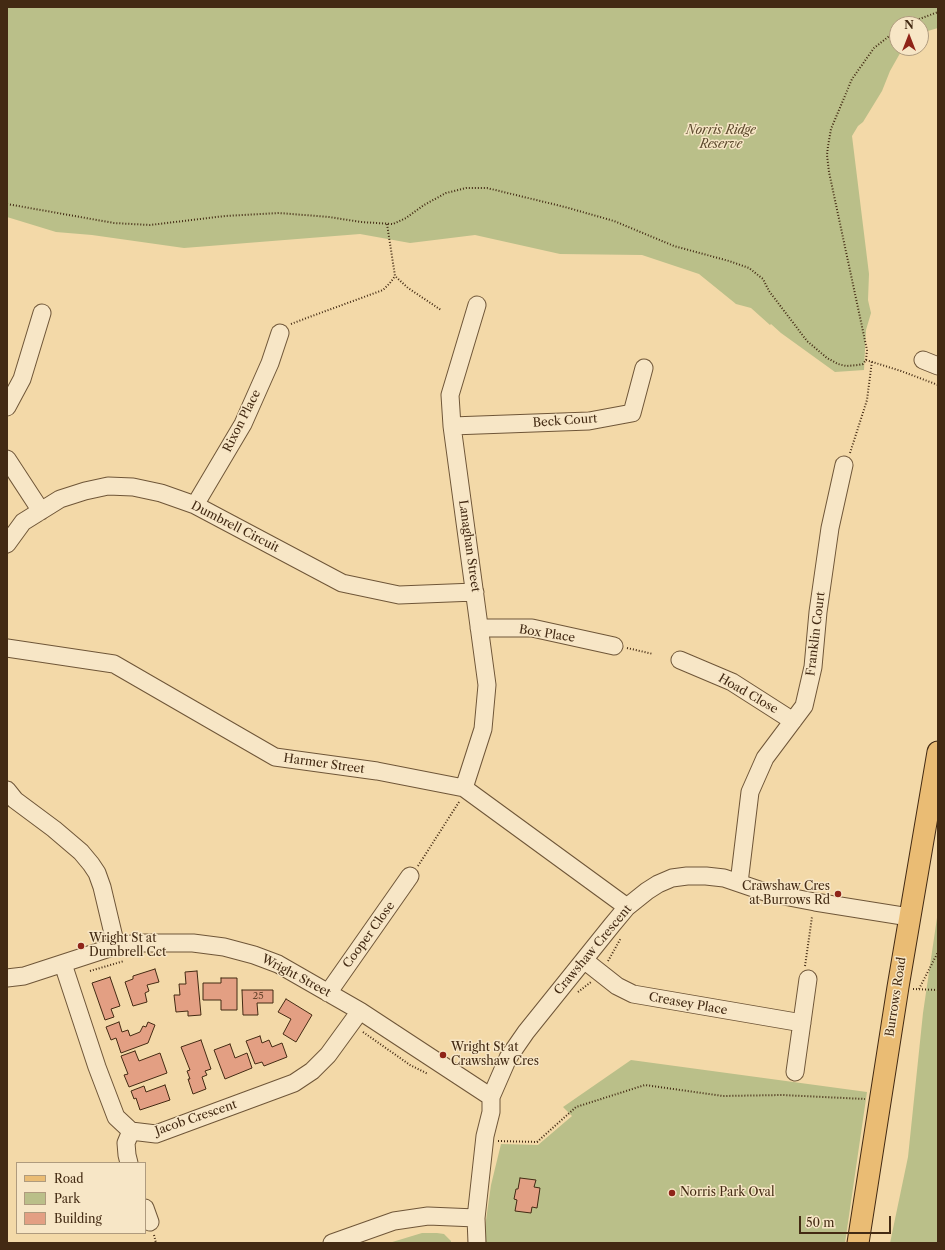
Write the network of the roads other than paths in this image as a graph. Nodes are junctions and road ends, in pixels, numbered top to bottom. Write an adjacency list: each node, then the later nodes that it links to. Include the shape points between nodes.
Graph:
1 (477, 305): 6 (street, Lanaghan Street, via 450,395)
2 (42, 314): 5 (street, via 22,378)
3 (280, 333): 9 (street, Rixon Place, via 270,363 243,424)
4 (644, 368): 6 (street, Beck Court, via 632,413 589,421)
5 (7, 407)
6 (452, 426): 12 (street, Lanaghan Street)
7 (7, 459): 10 (street)
8 (844, 465): 17 (street, Franklin Court, via 830,528 818,612 814,667 804,706)
9 (195, 505): 10 (street, Dumbrell Circuit, via 161,493 133,487 108,486 85,490 60,499); 12 (street, Dumbrell Circuit, via 342,583 399,595)
10 (41, 511): 11 (street, Dumbrell Circuit, via 23,522)
11 (7, 544)
12 (475, 592): 13 (street, Lanaghan Street)
13 (480, 628): 14 (street, Box Place, via 532,628); 20 (street, Lanaghan Street, via 487,685 484,729)
14 (621, 647)
15 (7, 648): 20 (street, Harmer Street, via 114,664 275,757 377,771)
16 (680, 660): 17 (street, Hoad Close, via 732,682)
17 (793, 721): 22 (street, Franklin Court, via 765,758 750,792)
18 (938, 752): 24 (main road, Burrows Road)
19 (7, 790): 25 (street, via 15,800 54,828 91,864 102,887)
20 (463, 793): 23 (street, Harmer Street)
21 (413, 872): 30 (street, Cooper Close)
22 (739, 883): 23 (street, Crawshaw Crescent, via 706,876 672,878 647,891); 24 (street, Crawshaw Crescent, via 768,893)
23 (627, 907): 26 (street, Crawshaw Crescent)
24 (909, 917): 40 (main road, Burrows Road)
25 (116, 946): 27 (street, Wright Street); 30 (street, Wright Street, via 140,943 193,943 224,947 278,964)
26 (584, 960): 32 (street, Creasey Place, via 617,986 633,994); 34 (street, Crawshaw Crescent, via 508,1058)
27 (63, 964): 29 (street, Wright Street, via 24,976); 35 (street, via 116,1117)
28 (806, 974): 32 (street)
29 (7, 978)
30 (328, 993): 31 (street, Wright Street)
31 (360, 1011): 34 (street, Wright Street); 35 (street, Jacob Crescent, via 328,1055 312,1071 294,1083 156,1134)
32 (802, 1023): 33 (street)
33 (795, 1072)
34 (491, 1097): 37 (street, Crawshaw Crescent)
35 (131, 1131): 36 (street, via 126,1143)
36 (129, 1162)
37 (476, 1218): 38 (street, via 428,1216 394,1221); 39 (street, Crawshaw Crescent)
38 (332, 1243)
39 (477, 1243)
40 (858, 1243)

